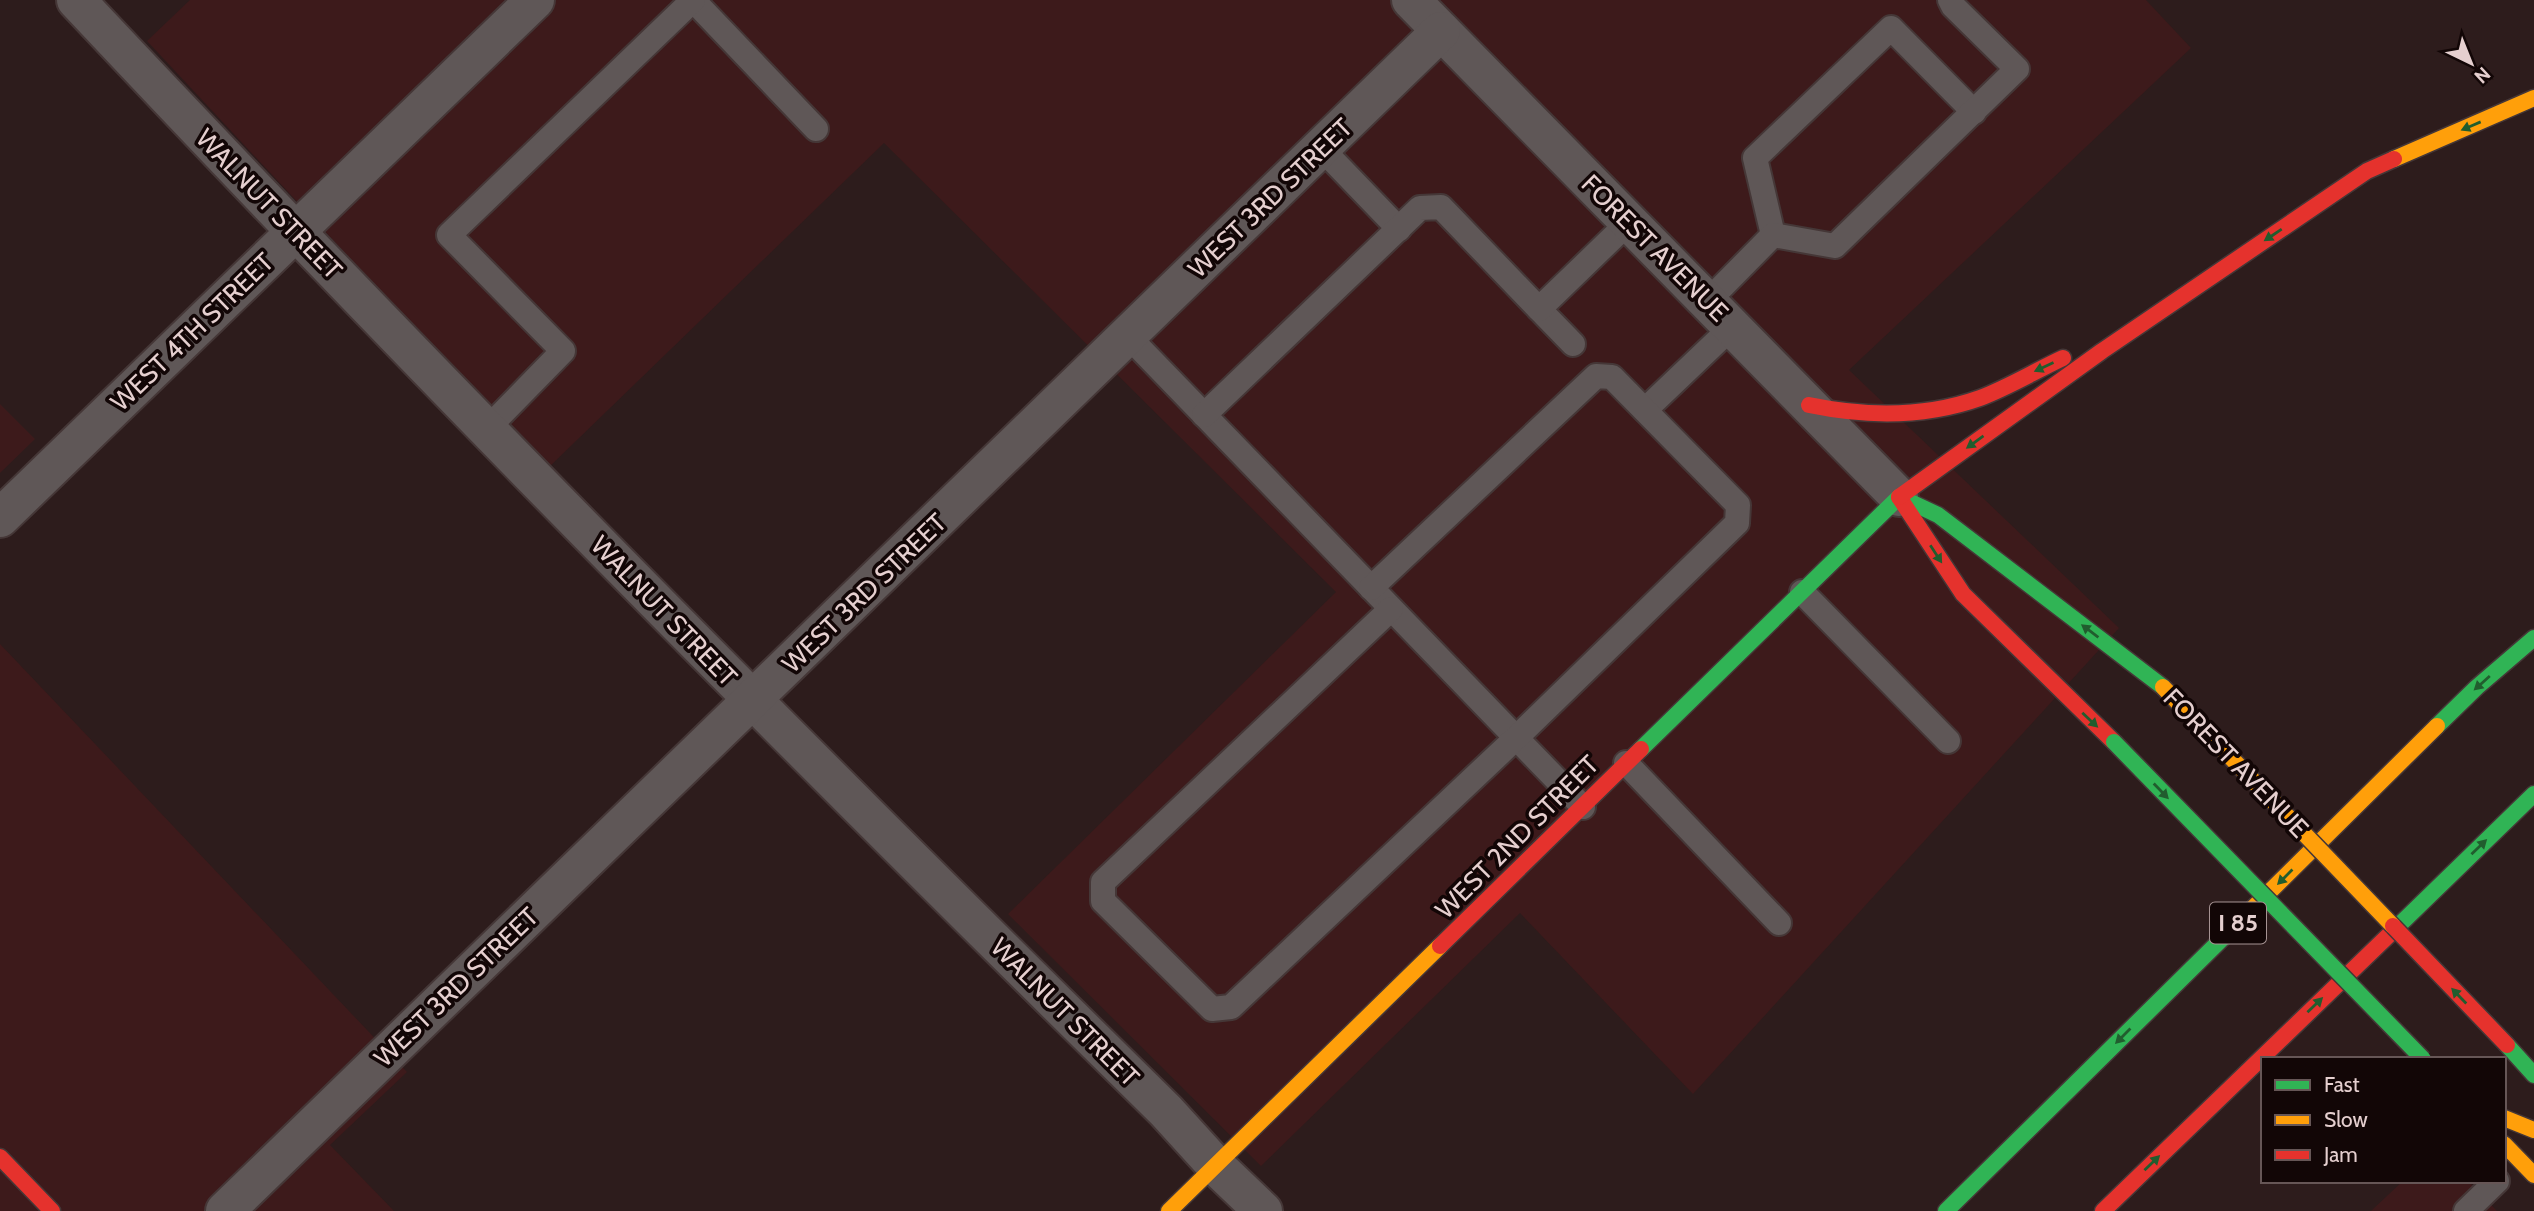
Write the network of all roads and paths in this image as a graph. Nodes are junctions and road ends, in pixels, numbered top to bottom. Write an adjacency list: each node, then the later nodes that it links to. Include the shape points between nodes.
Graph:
1 (76, 0): 13 (street, WALNUT STREET)
2 (534, 0): 13 (street, WEST 4TH STREET)
3 (694, 0): 9 (lane); 23 (lane, via 449,235 563,351)
4 (1411, 0): 6 (street, FOREST AVENUE)
5 (1950, 0): 8 (lane, via 2017,69)
6 (1441, 32): 10 (street, WEST 3RD STREET); 11 (street, FOREST AVENUE)
7 (2534, 99): 17 (main road, one-way to 17, via 2367,171)
8 (1973, 112): 14 (lane, via 1835,246); 14 (lane, via 1891,28 1755,158)
9 (816, 129)
10 (1321, 148): 12 (lane); 18 (street, WEST 3RD STREET)
11 (1629, 222): 15 (lane); 16 (street, FOREST AVENUE)
12 (1399, 229): 15 (lane, via 1420,208 1441,207); 22 (lane)
13 (295, 233): 23 (street, WALNUT STREET); 25 (street, WEST 4TH STREET)
14 (1773, 235): 16 (lane)
15 (1539, 309): 19 (lane)
16 (1719, 314): 20 (street, FOREST AVENUE); 21 (lane)
17 (2151, 318): 20 (main road, one-way to 20, via 1970,401 1903,416 1838,412); 24 (main road, WEST 2ND STREET, one-way to 24)
18 (1128, 337): 22 (lane); 30 (street, WEST 3RD STREET)
19 (1573, 344)
20 (1809, 405): 24 (street, FOREST AVENUE)
21 (1645, 410): 26 (lane, via 1612,377 1596,376); 31 (lane, via 1738,505 1737,523)
22 (1204, 415): 26 (lane)
23 (486, 430): 30 (street, WALNUT STREET)
24 (1899, 497): 27 (main road, WEST 2ND STREET); 38 (main road, FOREST AVENUE, one-way to 38, bridge, via 1963,594); 40 (main road, FOREST AVENUE, one-way to 24, bridge, via 2164,687 1938,516)
25 (0, 518)
26 (1371, 588): 28 (lane)
27 (1802, 592): 32 (lane); 33 (main road, WEST 2ND STREET)
28 (1391, 609): 31 (lane); 31 (lane, via 1104,883 1104,901 1212,1009 1231,1007)
29 (2534, 638): 50 (main road, I 85, one-way to 50, via 2477,687)
30 (752, 701): 44 (street, WALNUT STREET); 47 (street, WEST 3RD STREET)
31 (1516, 738): 35 (lane)
32 (1948, 741)
33 (1626, 763): 35 (main road, WEST 2ND STREET); 36 (lane)
34 (2534, 794): 37 (main road, one-way to 34)
35 (1583, 807): 44 (main road, WEST 2ND STREET)
36 (1779, 923)
37 (2262, 1057)
38 (2421, 1057)
39 (2261, 1058): 51 (main road, one-way to 39)
40 (2534, 1075)
41 (2506, 1119): 42 (main road)
42 (2534, 1130)
43 (0, 1157): 46 (main road)
44 (1216, 1166): 48 (main road, WEST 2ND STREET); 49 (street, WALNUT STREET)
45 (2495, 1183): 52 (lane)
46 (52, 1211)
47 (225, 1211)
48 (1169, 1211)
49 (1263, 1211)
50 (1946, 1211)
51 (2103, 1211)
52 (2466, 1211)

